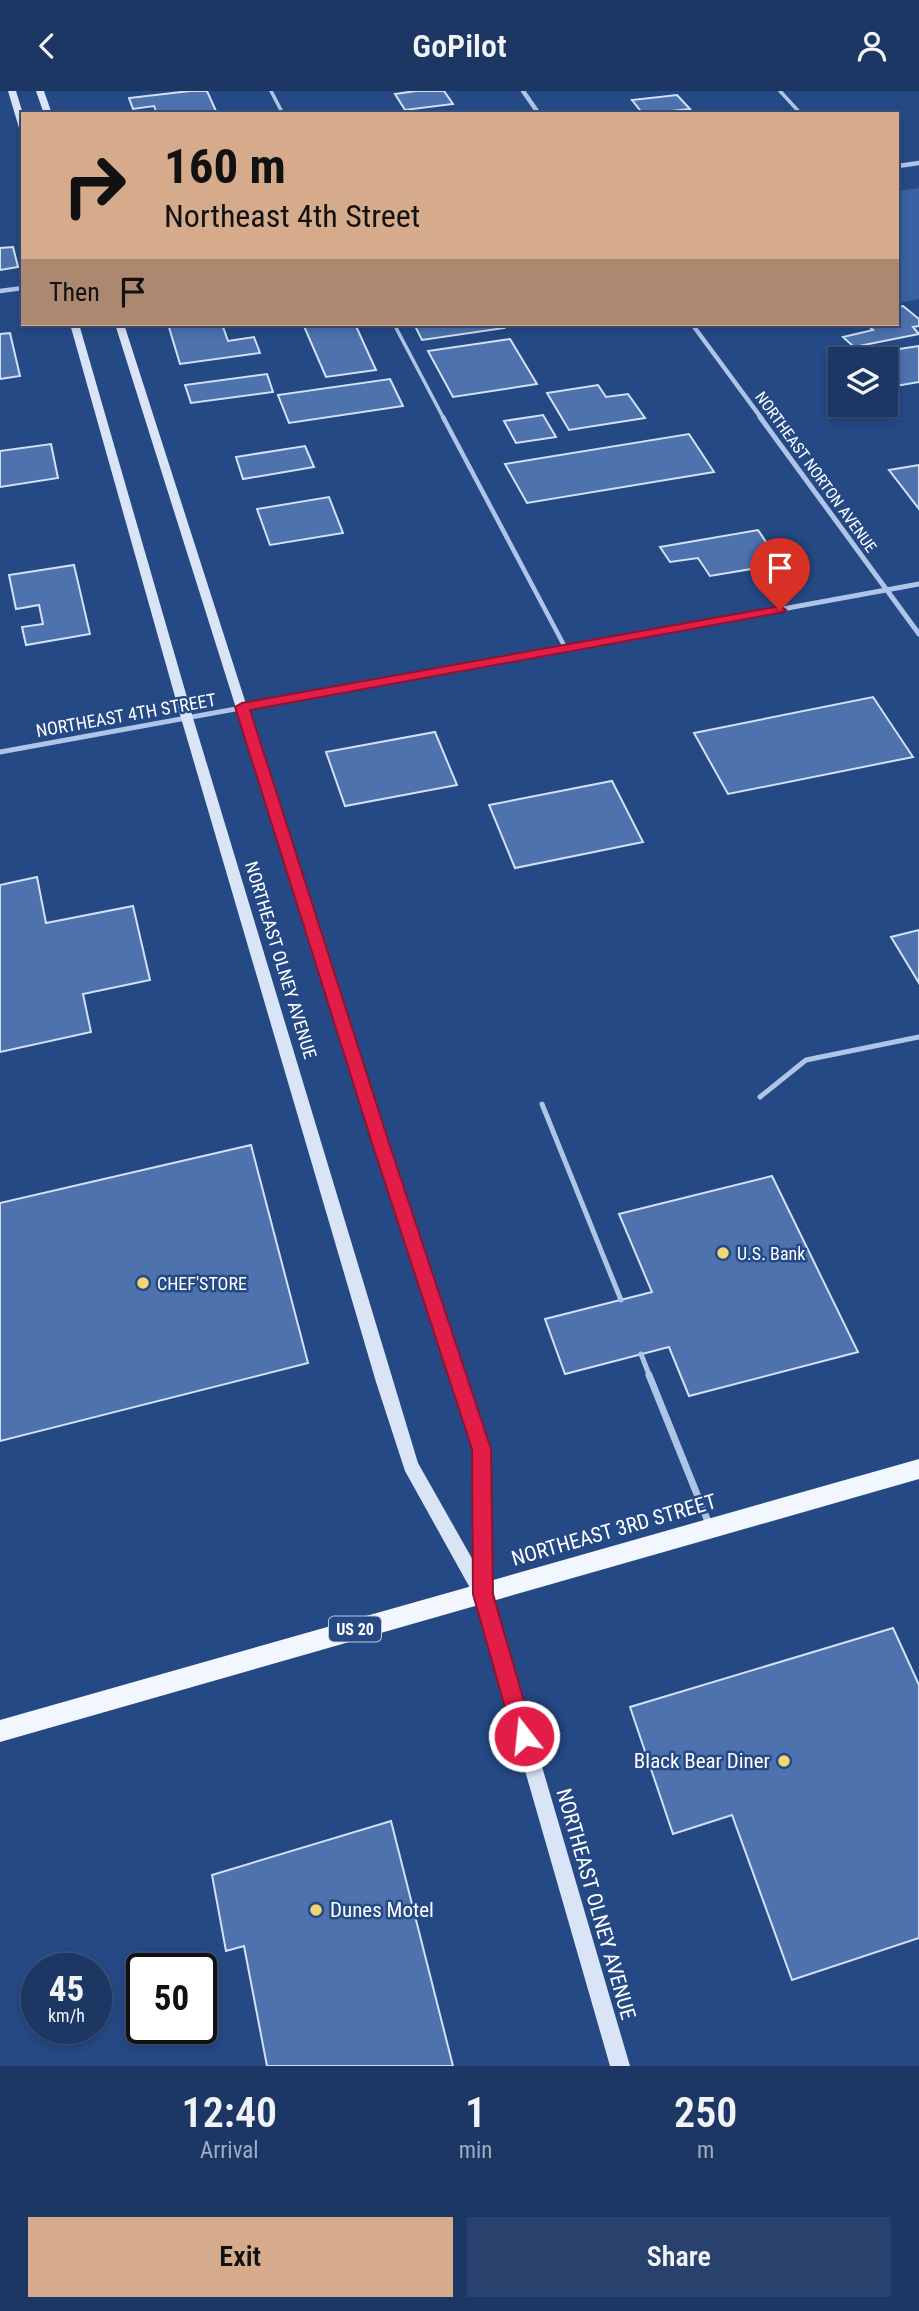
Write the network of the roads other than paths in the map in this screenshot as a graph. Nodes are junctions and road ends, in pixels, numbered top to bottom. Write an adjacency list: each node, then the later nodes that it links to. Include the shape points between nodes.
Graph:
1 (12, 91): 10 (main road)
2 (40, 91): 6 (main road)
3 (271, 91): 7 (lane)
4 (523, 91): 8 (street)
5 (780, 91): 9 (lane)
6 (47, 112)
7 (282, 112)
8 (538, 112)
9 (799, 112)
10 (21, 121)
11 (919, 163): 12 (street)
12 (899, 166)
13 (21, 288): 14 (street)
14 (0, 292)
15 (75, 326): 24 (main road, NORTHEAST OLNEY AVENUE)
16 (120, 326): 23 (main road, NORTHEAST OLNEY AVENUE)
17 (395, 326): 22 (lane)
18 (693, 326): 20 (street, NORTHEAST NORTON AVENUE)
19 (919, 584): 20 (street, NORTHEAST 4TH STREET)
20 (887, 590): 21 (street, NORTHEAST NORTON AVENUE); 22 (street, NORTHEAST 4TH STREET)
21 (919, 634)
22 (566, 649): 23 (street, NORTHEAST 4TH STREET)
23 (242, 707): 24 (street, NORTHEAST 4TH STREET); 33 (main road, NORTHEAST OLNEY AVENUE, via 482,1449)
24 (187, 718): 25 (street, NORTHEAST 4TH STREET); 33 (main road, NORTHEAST OLNEY AVENUE, via 411,1466)
25 (0, 752)
26 (919, 1037): 27 (lane, via 806,1060)
27 (760, 1097)
28 (542, 1104): 29 (lane)
29 (621, 1300)
30 (641, 1354): 32 (lane)
31 (919, 1469): 32 (main road, NORTHEAST 3RD STREET / US 20)
32 (710, 1528): 33 (main road, NORTHEAST 3RD STREET / US 20)
33 (483, 1594): 34 (main road, NORTHEAST 3RD STREET / US 20); 35 (main road, NORTHEAST OLNEY AVENUE)
34 (0, 1731)
35 (620, 2066)

